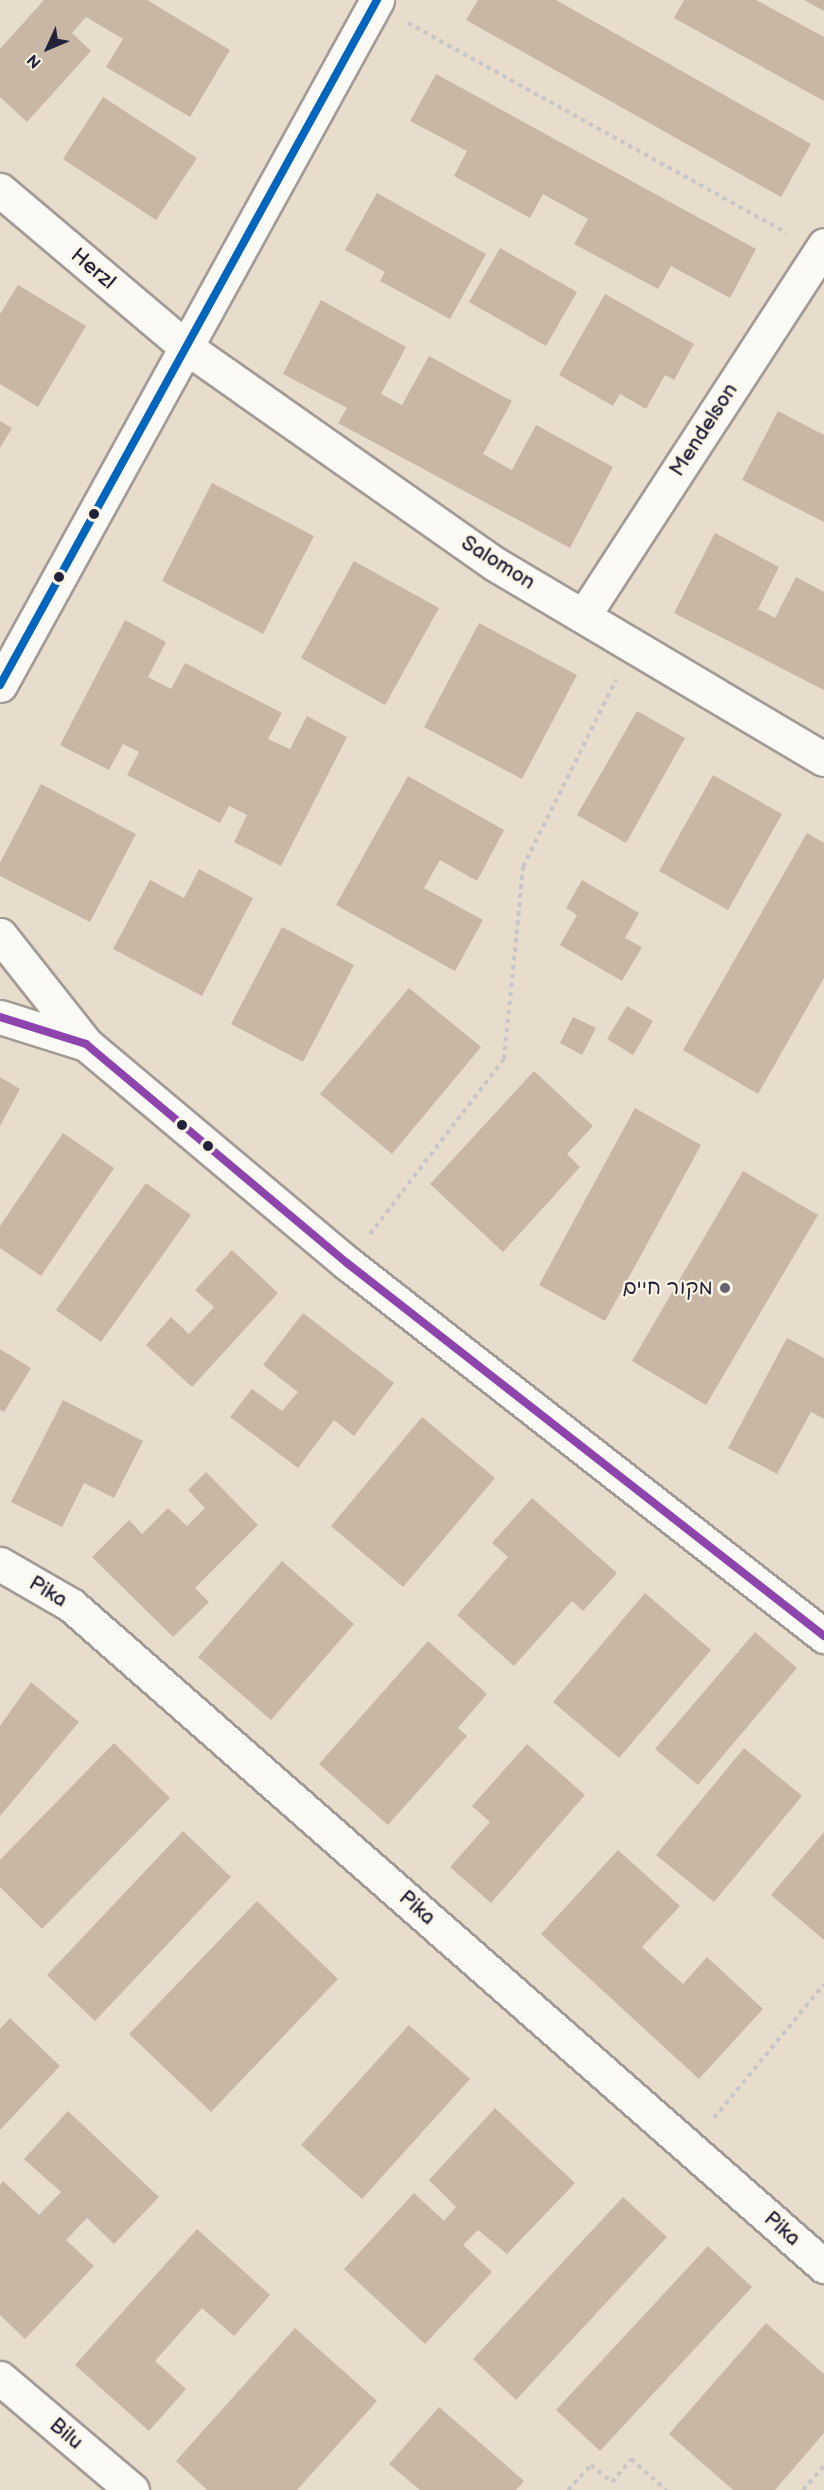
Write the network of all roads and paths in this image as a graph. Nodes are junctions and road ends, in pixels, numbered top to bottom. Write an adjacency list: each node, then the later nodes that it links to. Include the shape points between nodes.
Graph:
1 (376, 2): 3 (path); 4 (street)
2 (0, 190): 4 (street, Herzl)
3 (822, 248): 5 (street, Mendelson)
4 (186, 347): 5 (street, Salomon, via 495,564); 7 (street)
5 (584, 615): 6 (street, Salomon)
6 (632, 647): 8 (street, Salomon); 12 (path, via 523,867 504,1059)
7 (0, 685)
8 (824, 759)
9 (0, 935): 11 (street)
10 (0, 1017): 11 (street)
11 (86, 1044): 12 (street)
12 (347, 1263): 14 (street)
13 (0, 1564): 16 (street, Pika, via 71,1605)
14 (824, 1636)
15 (824, 1984): 16 (path)
16 (689, 2148): 17 (street, Pika)
17 (824, 2266)
18 (0, 2378): 20 (street, Bilu)
19 (824, 2466): 23 (path)
20 (132, 2490)
21 (568, 2490): 22 (path, via 591,2465 612,2482 631,2458)
22 (666, 2490)
23 (803, 2490)

